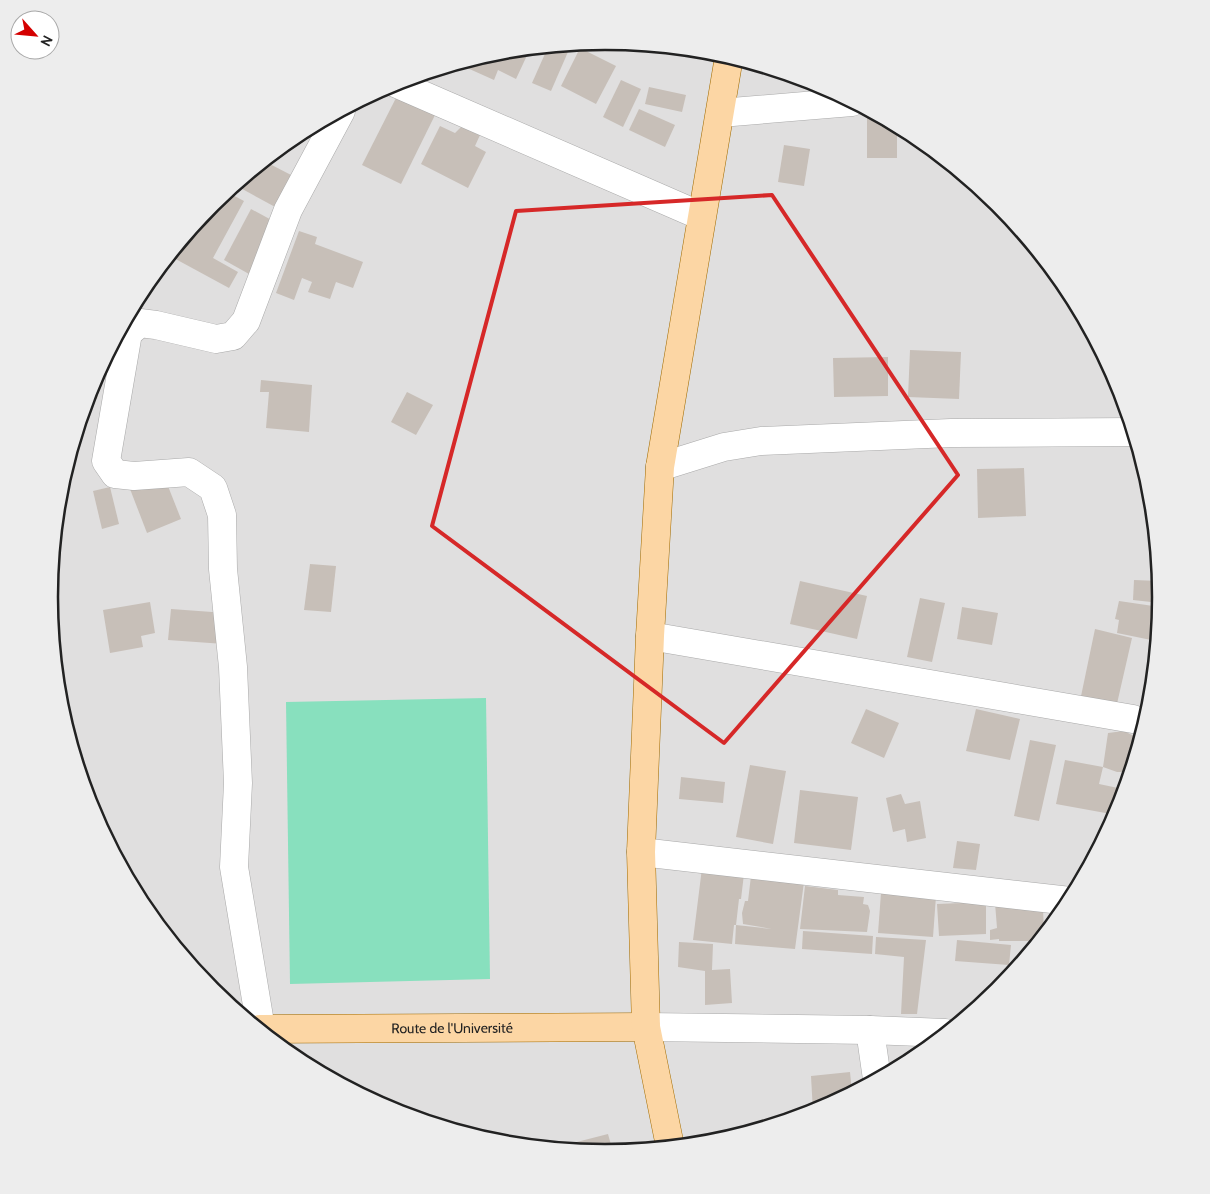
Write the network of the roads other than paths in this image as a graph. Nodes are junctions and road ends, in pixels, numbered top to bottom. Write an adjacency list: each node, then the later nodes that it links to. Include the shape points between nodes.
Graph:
1 (728, 65): 4 (main road)
2 (406, 88): 6 (street)
3 (840, 103): 4 (street)
4 (720, 113): 6 (main road)
5 (336, 121): 13 (street, via 288,210 246,321 233,336 216,339 140,324 128,333 106,461 115,474 134,476 189,472 214,488 222,515 238,783 234,867)
6 (701, 216): 8 (main road)
7 (1126, 432): 8 (street, via 951,433 761,441 724,447)
8 (660, 466): 9 (main road)
9 (650, 636): 10 (street); 11 (main road)
10 (1133, 719)
11 (641, 852): 12 (street); 14 (main road)
12 (1061, 899)
13 (259, 1020)
14 (646, 1027): 15 (main road, Route de l'Université); 16 (street); 19 (main road)
15 (270, 1029)
16 (870, 1030): 17 (street); 18 (street)
17 (936, 1033)
18 (876, 1072)
19 (669, 1140)

